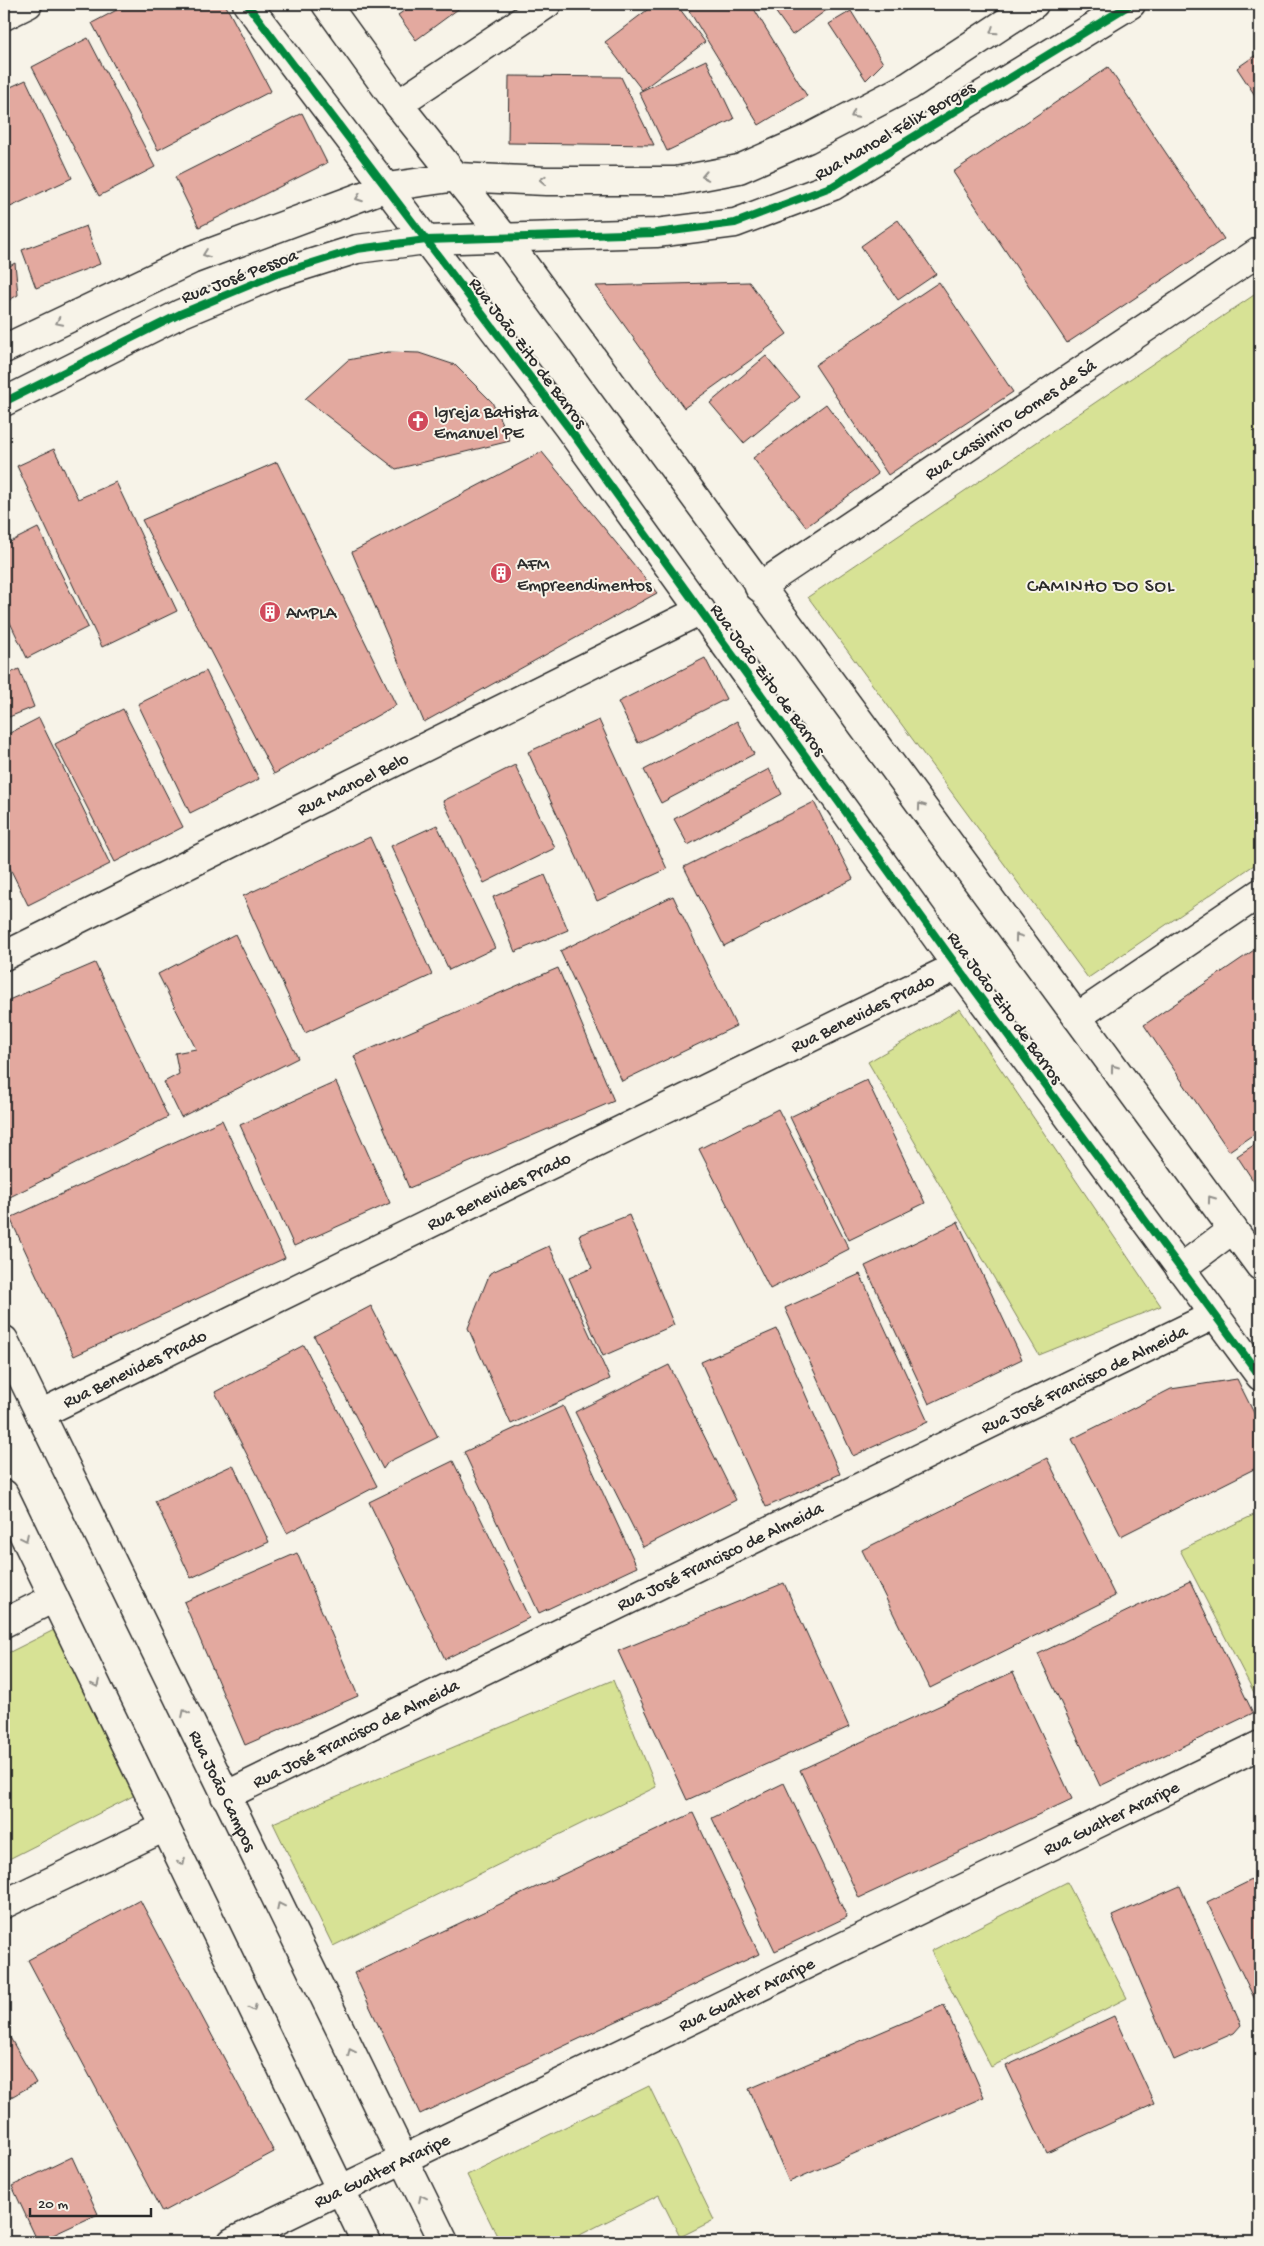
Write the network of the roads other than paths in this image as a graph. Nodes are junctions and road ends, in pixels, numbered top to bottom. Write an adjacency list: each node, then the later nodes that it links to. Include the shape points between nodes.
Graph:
1 (28, 4): 7 (street)
2 (247, 4): 10 (street, Rua João Zito de Barros)
3 (326, 4): 8 (street)
4 (547, 4): 8 (street)
5 (1034, 4): 9 (street, Rua Manoel Félix Borges, one-way to 9, via 909,86 807,139 739,169 676,181)
6 (1131, 4): 11 (street, Rua Manoel Félix Borges, via 833,186 789,203 735,222 656,233)
7 (4, 16)
8 (398, 104): 9 (street)
9 (457, 177): 10 (street, Rua José Pessoa); 11 (street)
10 (387, 187): 12 (street, Rua João Zito de Barros); 14 (street, Rua José Pessoa, one-way to 14, via 191,260)
11 (503, 236): 12 (street, Rua José Pessoa); 16 (street)
12 (426, 240): 15 (street, Rua José Pessoa, via 357,249 274,275 180,314); 17 (street, Rua João Zito de Barros)
13 (1260, 251): 16 (street, Rua Cassimiro Gomes de Sá)
14 (4, 349)
15 (4, 402)
16 (760, 587): 21 (street, one-way to 16)
17 (701, 610): 19 (street, Rua Manoel Belo); 20 (street, Rua João Zito de Barros)
18 (1260, 893): 21 (street)
19 (4, 956)
20 (957, 966): 24 (street, Rua João Zito de Barros); 28 (street, Rua Benevides Prado)
21 (1077, 1017): 22 (street, one-way to 21)
22 (1233, 1229): 23 (street); 24 (street)
23 (1260, 1266)
24 (1180, 1269): 25 (street, Rua João Zito de Barros)
25 (1214, 1315): 27 (street, Rua João Zito de Barros); 33 (street, Rua José Francisco de Almeida)
26 (4, 1340): 28 (street, Rua João Campos)
27 (1260, 1376)
28 (40, 1414): 33 (street, Rua João Campos, one-way to 28)
29 (4, 1494): 30 (street, one-way to 30)
30 (54, 1598): 31 (street); 34 (street, one-way to 34)
31 (4, 1623)
32 (1260, 1745): 36 (street, Rua Gualter Araripe)
33 (226, 1796): 36 (street, Rua João Campos, one-way to 33)
34 (165, 1827): 35 (street); 37 (street, one-way to 37)
35 (4, 1904)
36 (403, 2158): 37 (street, Rua Gualter Araripe); 40 (street, Rua João Campos, one-way to 36)
37 (341, 2191): 38 (street, Rua Gualter Araripe); 39 (street)
38 (232, 2242)
39 (366, 2242)
40 (444, 2242)

